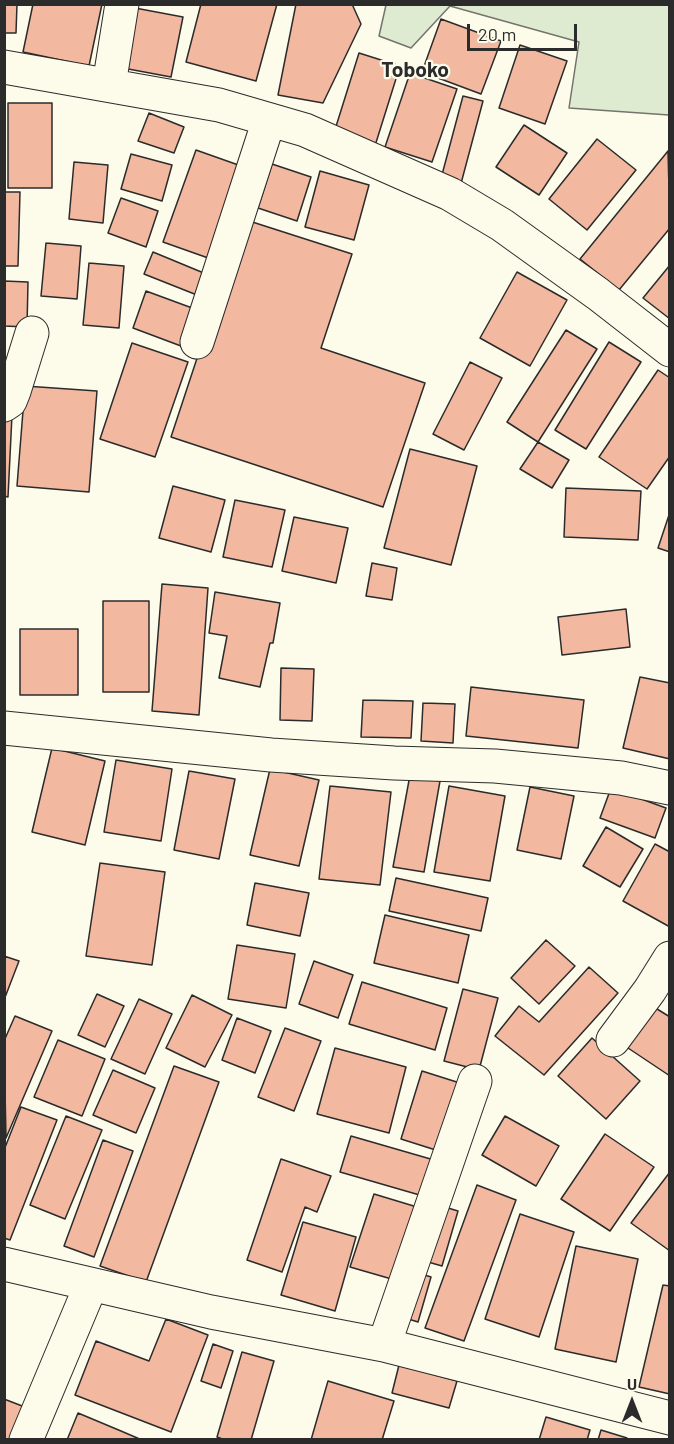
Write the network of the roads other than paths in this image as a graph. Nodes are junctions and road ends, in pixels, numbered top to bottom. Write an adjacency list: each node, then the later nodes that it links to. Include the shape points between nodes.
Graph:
1 (122, 4): 3 (street)
2 (4, 67): 3 (street)
3 (109, 86): 4 (street, via 219,105)
4 (269, 120): 6 (street); 7 (street, via 305,130 450,194 502,225)
5 (32, 333): 8 (street, via 14,391)
6 (197, 342)
7 (669, 350)
8 (4, 405)
9 (4, 728): 10 (street, via 271,755 495,766 621,778)
10 (669, 788)
11 (669, 958): 12 (street)
12 (613, 1040)
13 (475, 1081): 16 (street)
14 (4, 1264): 15 (street)
15 (91, 1285): 16 (street); 18 (street)
16 (384, 1345): 17 (street)
17 (669, 1418)
18 (26, 1440)

